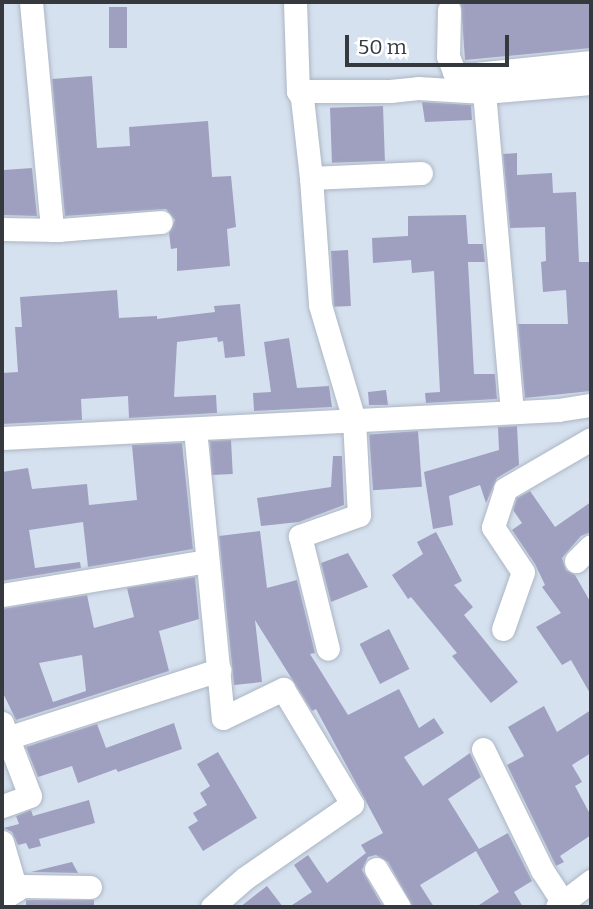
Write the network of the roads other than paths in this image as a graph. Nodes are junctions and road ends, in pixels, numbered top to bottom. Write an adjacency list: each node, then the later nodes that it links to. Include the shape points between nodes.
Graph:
1 (31, 2): 12 (street)
2 (295, 2): 6 (street)
3 (449, 10): 4 (street, via 448,56 454,72 466,75)
4 (591, 62)
5 (591, 83): 7 (street)
6 (298, 91): 7 (street, via 418,88); 9 (street)
7 (484, 92): 14 (street)
8 (421, 173): 9 (street)
9 (311, 178): 15 (street, via 320,305)
10 (161, 222): 12 (street)
11 (2, 229): 12 (street)
12 (52, 230)
13 (591, 405): 14 (street)
14 (512, 412): 15 (street)
15 (354, 420): 16 (street); 22 (street, via 359,515 300,536)
16 (195, 429): 17 (street); 19 (street)
17 (2, 438)
18 (591, 439): 21 (street, via 505,489 494,527 523,572)
19 (207, 561): 20 (street); 23 (street)
20 (2, 595)
21 (503, 629)
22 (328, 649)
23 (219, 670): 24 (street); 33 (street, via 223,718 282,689 352,804 245,878)
24 (4, 730): 26 (street, via 30,796)
25 (483, 749): 32 (street)
26 (2, 806)
27 (2, 842): 31 (street)
28 (376, 869): 34 (street)
29 (591, 881): 32 (street)
30 (90, 887): 31 (street, via 22,886)
31 (9, 895)
32 (560, 905)
33 (212, 907)
34 (399, 907)

